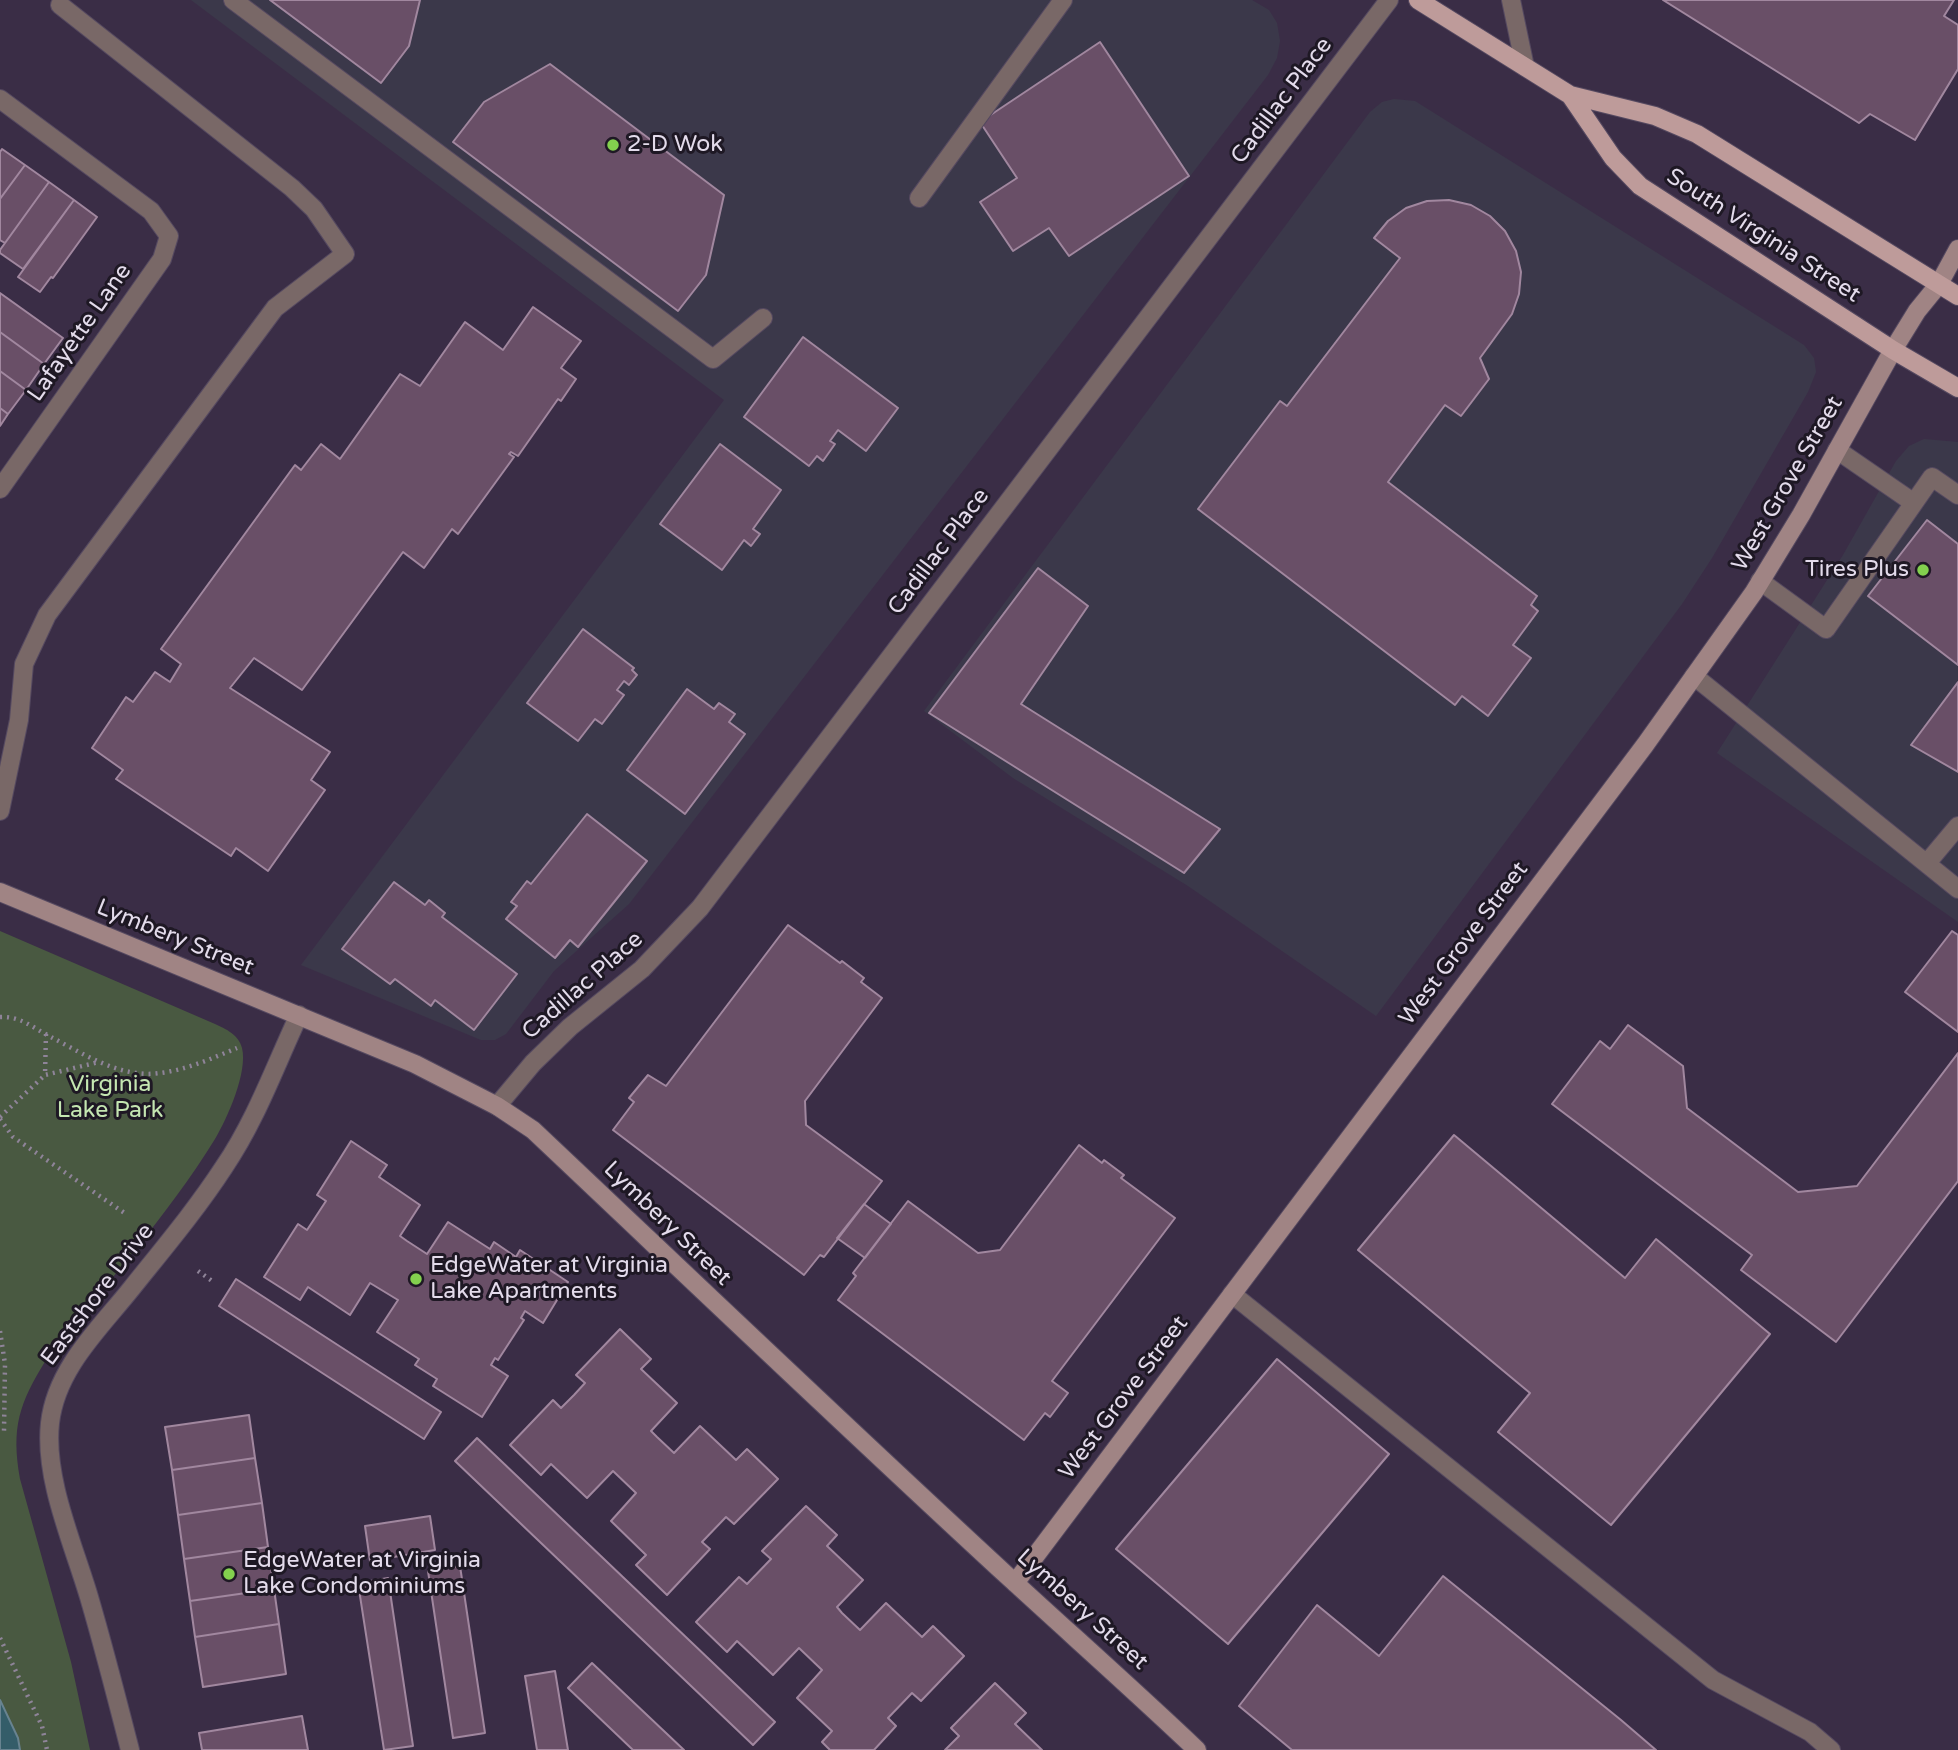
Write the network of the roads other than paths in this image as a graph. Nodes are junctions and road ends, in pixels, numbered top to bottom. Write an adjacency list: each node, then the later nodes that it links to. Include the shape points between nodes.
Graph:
1 (233, 0): 14 (street, via 713,359)
2 (1063, 0): 10 (street)
3 (1389, 0): 29 (street, Cadillac Place, via 700,908 642,969 533,1063)
4 (1418, 0): 7 (main road, South Virginia Street)
5 (1511, 0): 7 (street)
6 (60, 5): 23 (street, via 292,188 314,209 345,254 275,308 47,615 23,664 19,720)
7 (1525, 67): 8 (main road, South Virginia Street)
8 (1570, 95): 12 (main road, South Virginia Street, via 1655,116 1697,134); 15 (main road, South Virginia Street, via 1613,158 1640,186)
9 (0, 99): 18 (street, Lafayette Lane, via 151,211 169,236 162,259)
10 (919, 198)
11 (1958, 249): 12 (street, West Grove Street)
12 (1939, 284): 13 (main road, South Virginia Street); 15 (street, West Grove Street)
13 (1958, 296)
14 (763, 318)
15 (1893, 349): 16 (main road, South Virginia Street); 17 (street, West Grove Street)
16 (1958, 388)
17 (1837, 450): 20 (street); 21 (street, West Grove Street)
18 (0, 489)
19 (1958, 495): 20 (street, via 1932,477)
20 (1914, 503): 21 (street, via 1826,628)
21 (1760, 581): 22 (street, West Grove Street)
22 (1694, 676): 25 (street); 30 (street, West Grove Street)
23 (0, 811)
24 (1958, 826): 25 (street)
25 (1927, 863): 26 (street)
26 (1958, 888)
27 (0, 892): 28 (street, Lymbery Street)
28 (299, 1016): 29 (street, Lymbery Street, via 415,1064); 32 (street, Eastshore Drive, via 246,1131 196,1208 72,1363 57,1392 50,1422 55,1485)
29 (497, 1106): 31 (street, Lymbery Street, via 533,1130)
30 (1232, 1294): 31 (street, West Grove Street); 34 (street, via 1713,1680 1810,1732)
31 (1015, 1583): 33 (street, Lymbery Street)
32 (130, 1750)
33 (1197, 1750)
34 (1831, 1750)

